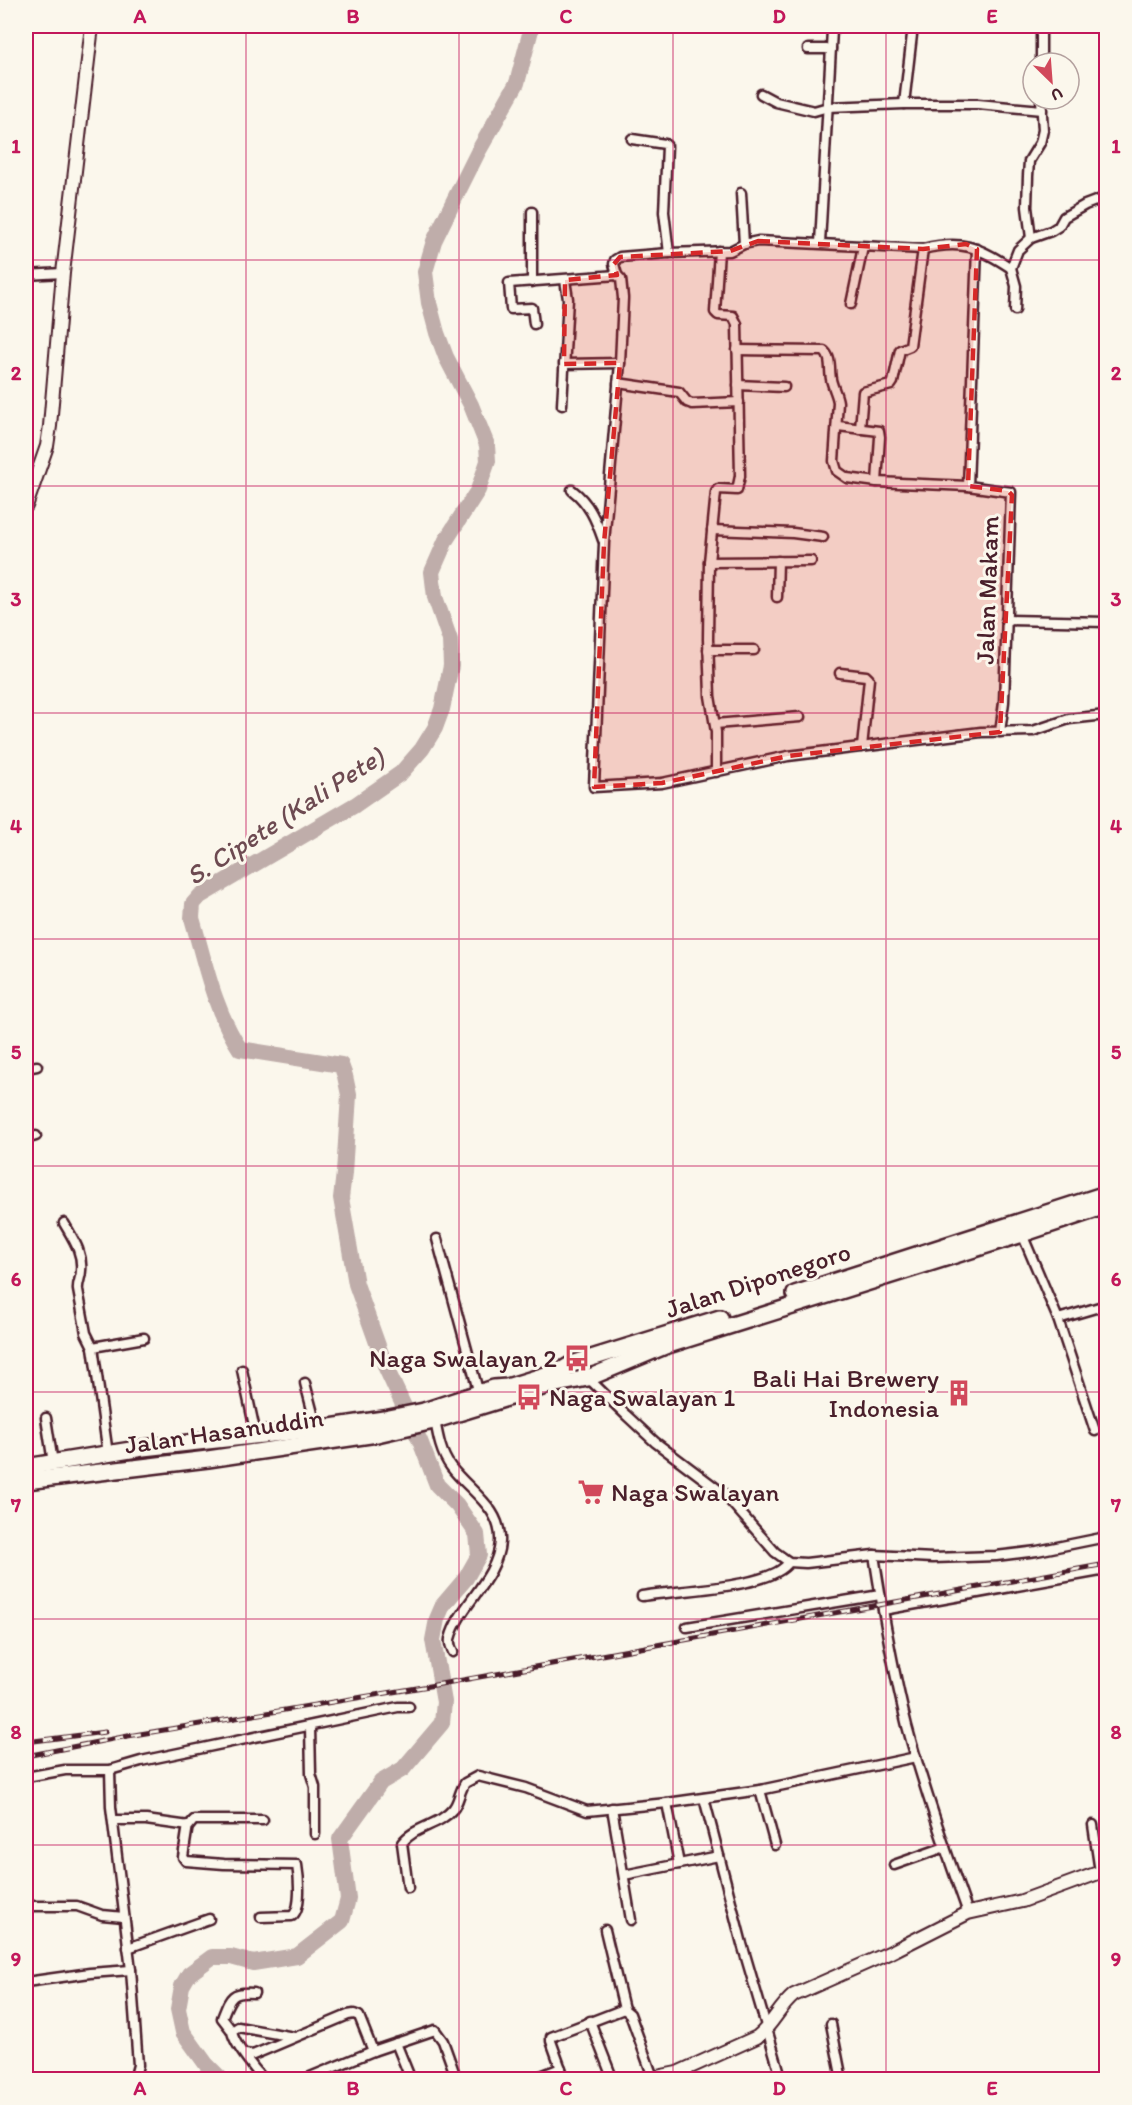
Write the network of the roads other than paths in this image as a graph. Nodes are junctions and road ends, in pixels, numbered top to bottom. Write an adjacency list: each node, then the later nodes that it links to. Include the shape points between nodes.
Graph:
1 (92, 26): 26 (street)
2 (913, 26): 9 (street)
3 (1041, 26): 7 (street)
4 (832, 30): 6 (street)
5 (808, 49): 6 (street)
6 (831, 49): 10 (street)
7 (1041, 51)
8 (761, 94): 10 (street, via 806,110)
9 (904, 104): 10 (street); 11 (street)
10 (828, 107): 18 (street)
11 (1021, 108)
12 (1041, 111): 17 (street, via 1040,144 1029,161 1027,207)
13 (632, 139): 24 (street, via 668,146 664,212)
14 (741, 193): 19 (street)
15 (1107, 197): 17 (street)
16 (532, 212): 30 (street)
17 (1031, 238): 25 (street, via 1018,250)
18 (820, 243): 19 (street); 20 (street)
19 (744, 244): 23 (street)
20 (863, 247): 21 (street); 31 (street)
21 (923, 249): 22 (street, via 944,244 966,244); 43 (street, via 910,346 900,350 891,385 863,392)
22 (977, 249): 25 (street); 45 (street, Jalan Makam)
23 (719, 251): 24 (street); 34 (street, via 715,312 736,320)
24 (669, 253): 28 (street, via 620,257 614,264)
25 (1011, 268): 32 (street, via 1016,285)
26 (63, 273): 27 (street); 47 (street, via 47,446)
27 (26, 275)
28 (617, 275): 29 (street); 35 (street, via 623,298)
29 (565, 279): 30 (street); 36 (street, via 568,299)
30 (532, 282): 33 (street, via 508,284 511,309 532,308)
31 (851, 304)
32 (1015, 310)
33 (534, 324)
34 (737, 350): 38 (street); 42 (street, via 824,351 837,393)
35 (620, 363): 36 (street); 37 (street)
36 (564, 364): 41 (street)
37 (618, 383): 40 (street, via 679,392 692,404); 50 (street)
38 (738, 385): 39 (street); 40 (street)
39 (784, 387)
40 (739, 402): 48 (street, via 739,488 716,492)
41 (562, 405)
42 (838, 426): 43 (street); 44 (street, Jalan Makam, via 834,461 837,471 847,478)
43 (860, 429): 44 (street, via 880,433)
44 (877, 482): 45 (street, Jalan Makam)
45 (968, 486): 55 (street, Jalan Makam, via 1008,491 1012,495)
46 (572, 490): 50 (street, via 595,515)
47 (26, 506)
48 (712, 530): 49 (street); 53 (street)
49 (823, 537)
50 (604, 543): 65 (street, via 594,787 662,783)
51 (778, 561): 52 (street); 53 (street); 54 (street)
52 (811, 561)
53 (709, 562): 57 (street)
54 (777, 597)
55 (1006, 620): 56 (street); 63 (street, Jalan Makam)
56 (1107, 622)
57 (708, 650): 58 (street); 62 (street)
58 (754, 650)
59 (840, 673): 64 (street, via 869,679)
60 (1107, 715): 63 (street, via 1069,719 1033,731)
61 (800, 717): 62 (street)
62 (715, 724): 65 (street)
63 (1000, 732): 64 (street)
64 (862, 747): 65 (street, via 788,756)
65 (716, 772)
66 (37, 1066): 67 (street)
67 (26, 1068)
68 (36, 1136): 69 (street)
69 (26, 1139)
70 (1107, 1194): 79 (highway, Jalan Diponegoro)
71 (1107, 1206): 73 (highway, Jalan Diponegoro)
72 (63, 1223): 78 (street, via 81,1255 78,1290 86,1333)
73 (1022, 1234): 76 (street); 81 (highway, Jalan Diponegoro, via 665,1346)
74 (437, 1239): 83 (street)
75 (1107, 1305): 76 (street)
76 (1058, 1319): 88 (street)
77 (144, 1338): 78 (street)
78 (93, 1347): 90 (street)
79 (583, 1361): 81 (street); 83 (highway, Jalan Diponegoro)
80 (242, 1370): 89 (street)
81 (588, 1378): 83 (highway, Jalan Diponegoro); 96 (street, via 655,1442 724,1494 775,1552)
82 (305, 1383): 87 (street)
83 (481, 1400): 85 (highway, Jalan Diponegoro)
84 (46, 1418): 91 (street)
85 (429, 1418): 86 (highway, Jalan Hasanuddin); 102 (street, via 451,1467 489,1509 500,1533 495,1560 450,1638)
86 (380, 1426): 87 (highway, Jalan Hasanuddin); 93 (highway, Jalan Hasanuddin, via 208,1459)
87 (317, 1429): 89 (highway, Jalan Hasanuddin)
88 (1095, 1431)
89 (256, 1436): 90 (highway, Jalan Hasanuddin)
90 (108, 1454): 91 (highway, Jalan Hasanuddin)
91 (53, 1463): 92 (highway, Jalan Hasanuddin)
92 (26, 1467)
93 (26, 1481)
94 (1107, 1537): 95 (street, via 996,1556)
95 (874, 1556): 96 (street); 98 (street)
96 (789, 1562): 99 (street, via 780,1571 735,1584)
97 (1107, 1570): 100 (street)
98 (880, 1595): 100 (street); 101 (street)
99 (642, 1596)
100 (883, 1610): 105 (street)
101 (687, 1627)
102 (453, 1652)
103 (409, 1707): 104 (street)
104 (310, 1726): 106 (street); 116 (street)
105 (916, 1756): 108 (street); 118 (street)
106 (110, 1770): 107 (street, via 65,1770); 112 (street)
107 (26, 1777)
108 (760, 1790): 109 (street); 117 (street)
109 (704, 1798): 110 (street); 119 (street)
110 (667, 1803): 111 (street); 120 (street)
111 (612, 1808): 123 (street); 124 (street, via 587,1811 526,1788 477,1776 462,1788 452,1811 413,1832 402,1843)
112 (113, 1820): 114 (street); 127 (street)
113 (263, 1820): 114 (street, via 194,1820)
114 (188, 1825): 128 (street, via 183,1857 186,1861 297,1864 296,1913)
115 (1093, 1825): 122 (street)
116 (315, 1834)
117 (775, 1845)
118 (945, 1847): 121 (street); 126 (street)
119 (719, 1856): 120 (street); 139 (street)
120 (679, 1864): 123 (street)
121 (894, 1865)
122 (1103, 1871): 126 (street, via 1022,1901)
123 (624, 1875): 130 (street)
124 (408, 1888)
125 (26, 1909): 127 (street, via 77,1906)
126 (968, 1913): 139 (street, via 794,1995)
127 (124, 1917): 132 (street)
128 (261, 1917)
129 (209, 1919): 132 (street)
130 (631, 1920)
131 (605, 1930): 136 (street)
132 (128, 1948): 133 (street)
133 (131, 1970): 134 (street); 146 (street, via 138,2066)
134 (26, 1982)
135 (254, 1993): 140 (street, via 239,1992 233,1996 222,2018)
136 (624, 2009): 137 (street); 154 (street, via 630,2014)
137 (590, 2021): 145 (street, via 551,2037); 153 (street)
138 (831, 2024): 156 (street)
139 (766, 2028): 154 (street, via 757,2037 676,2073); 155 (street)
140 (232, 2031): 141 (street, via 238,2027); 144 (street)
141 (294, 2037): 143 (street, via 354,2014); 144 (street, via 250,2056)
142 (396, 2043): 143 (street); 149 (street); 150 (street, via 436,2030)
143 (373, 2050): 148 (street)
144 (245, 2054): 147 (street)
145 (561, 2068): 151 (street); 152 (street)
146 (134, 2079)
147 (264, 2079)
148 (303, 2079)
149 (411, 2079)
150 (457, 2079)
151 (530, 2079)
152 (565, 2079)
153 (613, 2079)
154 (650, 2079)
155 (782, 2079)
156 (842, 2079)

